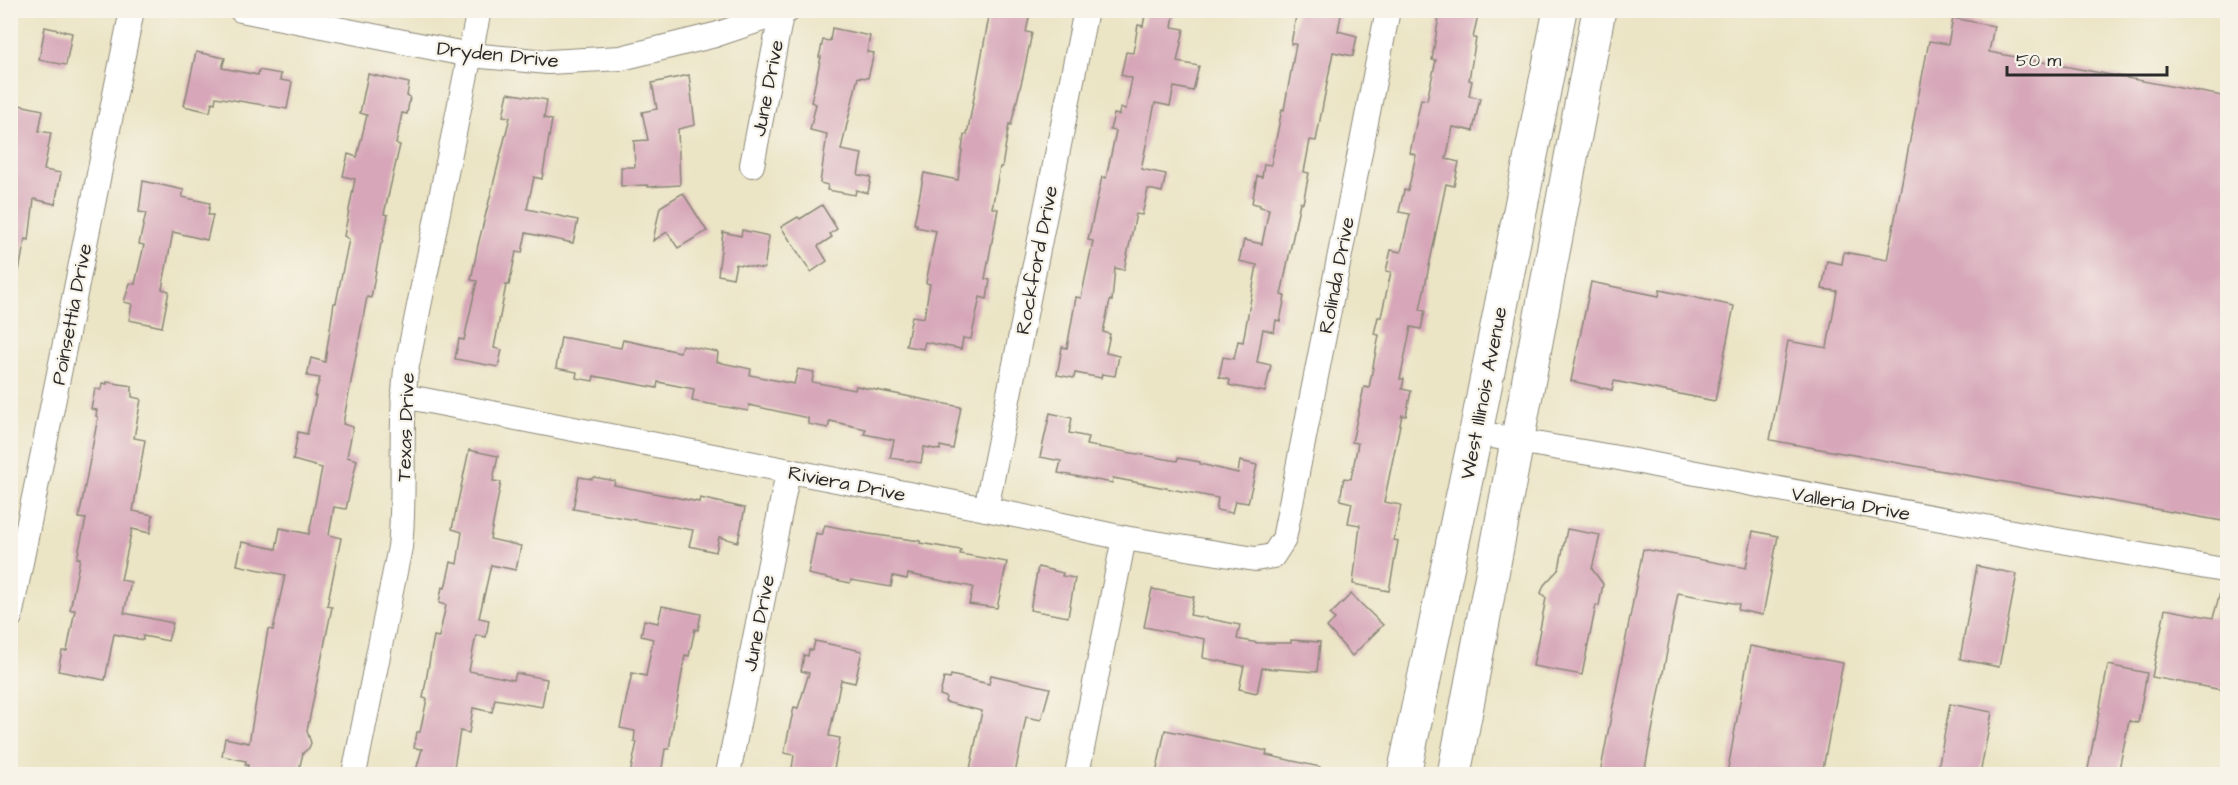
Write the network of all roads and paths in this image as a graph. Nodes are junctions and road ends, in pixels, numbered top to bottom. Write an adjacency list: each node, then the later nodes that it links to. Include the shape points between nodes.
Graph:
1 (132, 10): 21 (street, Poinsettia Drive)
2 (240, 10): 9 (street, Dryden Drive)
3 (479, 10): 9 (street, Texas Drive)
4 (1086, 10): 17 (street, Rockford Drive)
5 (1388, 10): 19 (street, Rolinda Drive)
6 (1560, 10): 11 (main road, West Illinois Avenue)
7 (1599, 10): 12 (main road)
8 (784, 12): 9 (street, Dryden Drive, via 715,35 621,58 548,62); 10 (street, June Drive)
9 (470, 55): 13 (street, Texas Drive)
10 (752, 165)
11 (1528, 165): 12 (main road); 14 (main road, West Illinois Avenue)
12 (1568, 173): 15 (main road)
13 (403, 396): 16 (street, Riviera Drive); 24 (street, Texas Drive, via 400,547)
14 (1476, 432): 15 (street, Valleria Drive); 22 (main road, West Illinois Avenue)
15 (1518, 442): 20 (street, Valleria Drive); 23 (main road)
16 (788, 472): 17 (street, Riviera Drive); 25 (street, June Drive)
17 (986, 509): 18 (street, Riviera Drive)
18 (1124, 538): 19 (street, Riviera Drive, via 1255,559 1273,556); 26 (street)
19 (1284, 539)
20 (2228, 571)
21 (10, 617)
22 (1405, 767): 23 (main road)
23 (1454, 772)
24 (354, 774)
25 (728, 774)
26 (1077, 774)

